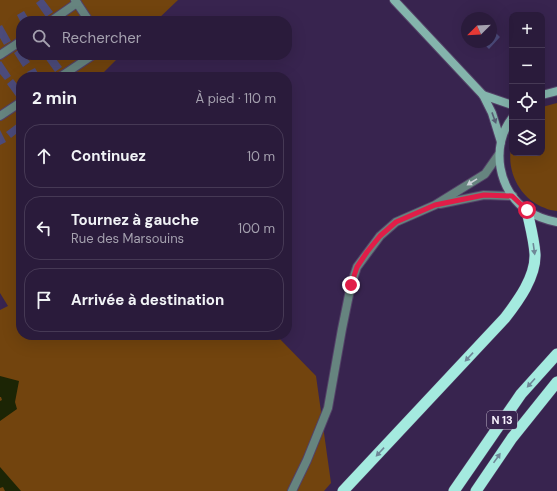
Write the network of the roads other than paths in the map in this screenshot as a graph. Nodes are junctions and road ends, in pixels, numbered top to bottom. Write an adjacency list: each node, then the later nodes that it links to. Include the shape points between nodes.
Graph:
1 (394, 0): 11 (main road)
2 (76, 2): 3 (street); 4 (street)
3 (58, 16)
4 (86, 16)
5 (16, 44): 6 (street)
6 (0, 55)
7 (86, 60): 8 (street)
8 (68, 72)
9 (556, 90): 10 (main road)
10 (545, 94)
11 (483, 95): 12 (main road); 16 (main road, one-way to 16)
12 (509, 104)
13 (16, 105): 14 (street)
14 (0, 116)
15 (511, 120): 16 (main road)
16 (501, 142): 17 (main road)
17 (499, 154): 18 (main road, via 503,178); 19 (street, one-way to 19, via 485,174)
18 (512, 196): 19 (street, via 484,195); 20 (main road)
19 (435, 205): 24 (street, via 396,222 380,236 357,267 343,321 328,408)
20 (527, 210): 21 (main road, via 543,219); 25 (highway, one-way to 25, via 535,255 521,298 506,318)
21 (557, 222)
22 (557, 354): 26 (highway, N 13, one-way to 26, via 520,394)
23 (557, 382): 27 (highway, N 13, one-way to 23, via 512,438)
24 (292, 491)
25 (343, 491)
26 (454, 491)
27 (476, 491)

